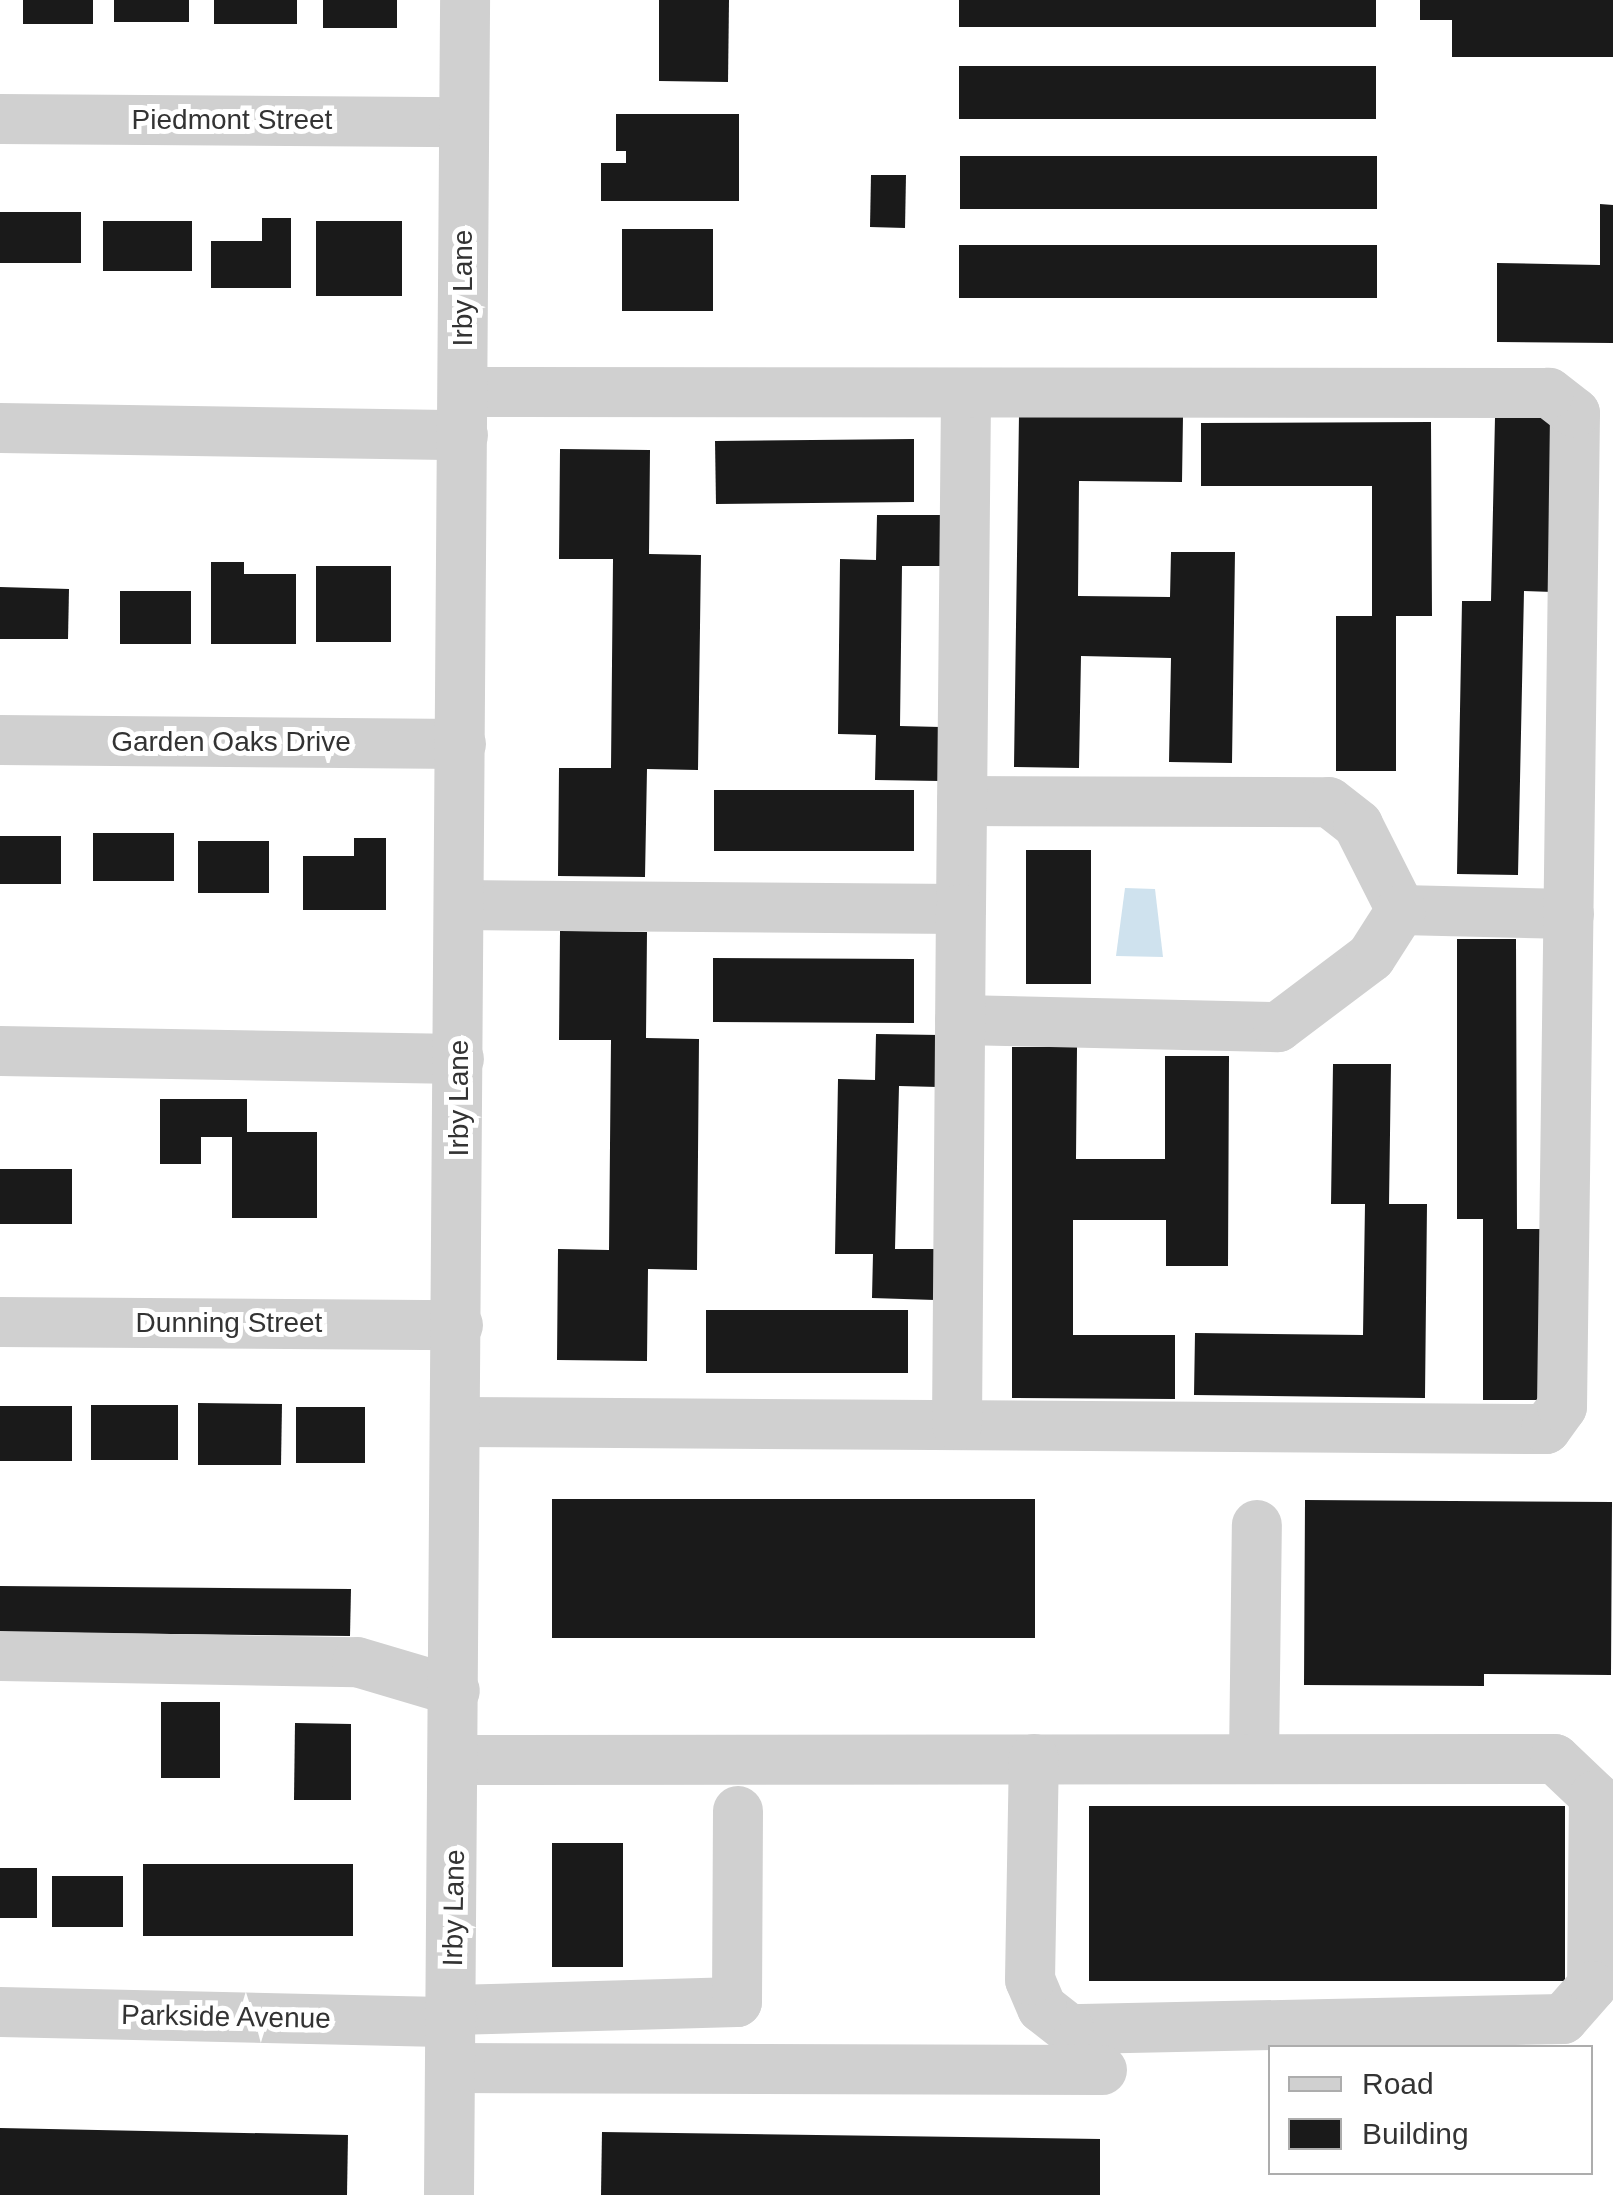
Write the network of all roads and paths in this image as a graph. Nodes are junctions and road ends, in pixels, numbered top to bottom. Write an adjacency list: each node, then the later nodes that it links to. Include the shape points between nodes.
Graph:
1 (465, 0): 3 (street, Irby Lane)
2 (0, 119): 3 (street, Piedmont Street)
3 (464, 122): 5 (street, Irby Lane)
4 (966, 393): 5 (street); 9 (street); 13 (street, via 1549,394 1575,413)
5 (463, 414): 6 (street); 8 (street, Irby Lane)
6 (0, 428)
7 (0, 740): 8 (street, Garden Oaks Drive)
8 (461, 744): 10 (street, Irby Lane)
9 (962, 802): 11 (street); 12 (street, via 1329,802 1358,825)
10 (460, 905): 11 (street); 16 (street, Irby Lane)
11 (961, 909): 14 (street)
12 (1401, 910): 13 (street); 14 (street, via 1372,956 1278,1027)
13 (1568, 914): 20 (street, via 1562,1406 1546,1429)
14 (960, 1020): 20 (street)
15 (0, 1052): 16 (street)
16 (460, 1059): 18 (street, Irby Lane)
17 (0, 1322): 18 (street, Dunning Street)
18 (458, 1324): 19 (street, Irby Lane)
19 (458, 1422): 20 (street); 23 (street, Irby Lane)
20 (957, 1425)
21 (1257, 1526): 24 (street)
22 (0, 1656): 23 (street, via 357,1662)
23 (455, 1691): 25 (street, Irby Lane)
24 (1254, 1759): 26 (street); 26 (street, via 1555,1759 1594,1796 1592,1986 1563,2019 1069,2028 1042,2008 1030,1980)
25 (455, 1760): 26 (street); 29 (street, Irby Lane)
26 (1034, 1760)
27 (738, 1811): 29 (street, via 737,2002)
28 (0, 2012): 29 (street, Parkside Avenue)
29 (452, 2033): 30 (street); 31 (street, Irby Lane)
30 (1102, 2070)
31 (449, 2195)

